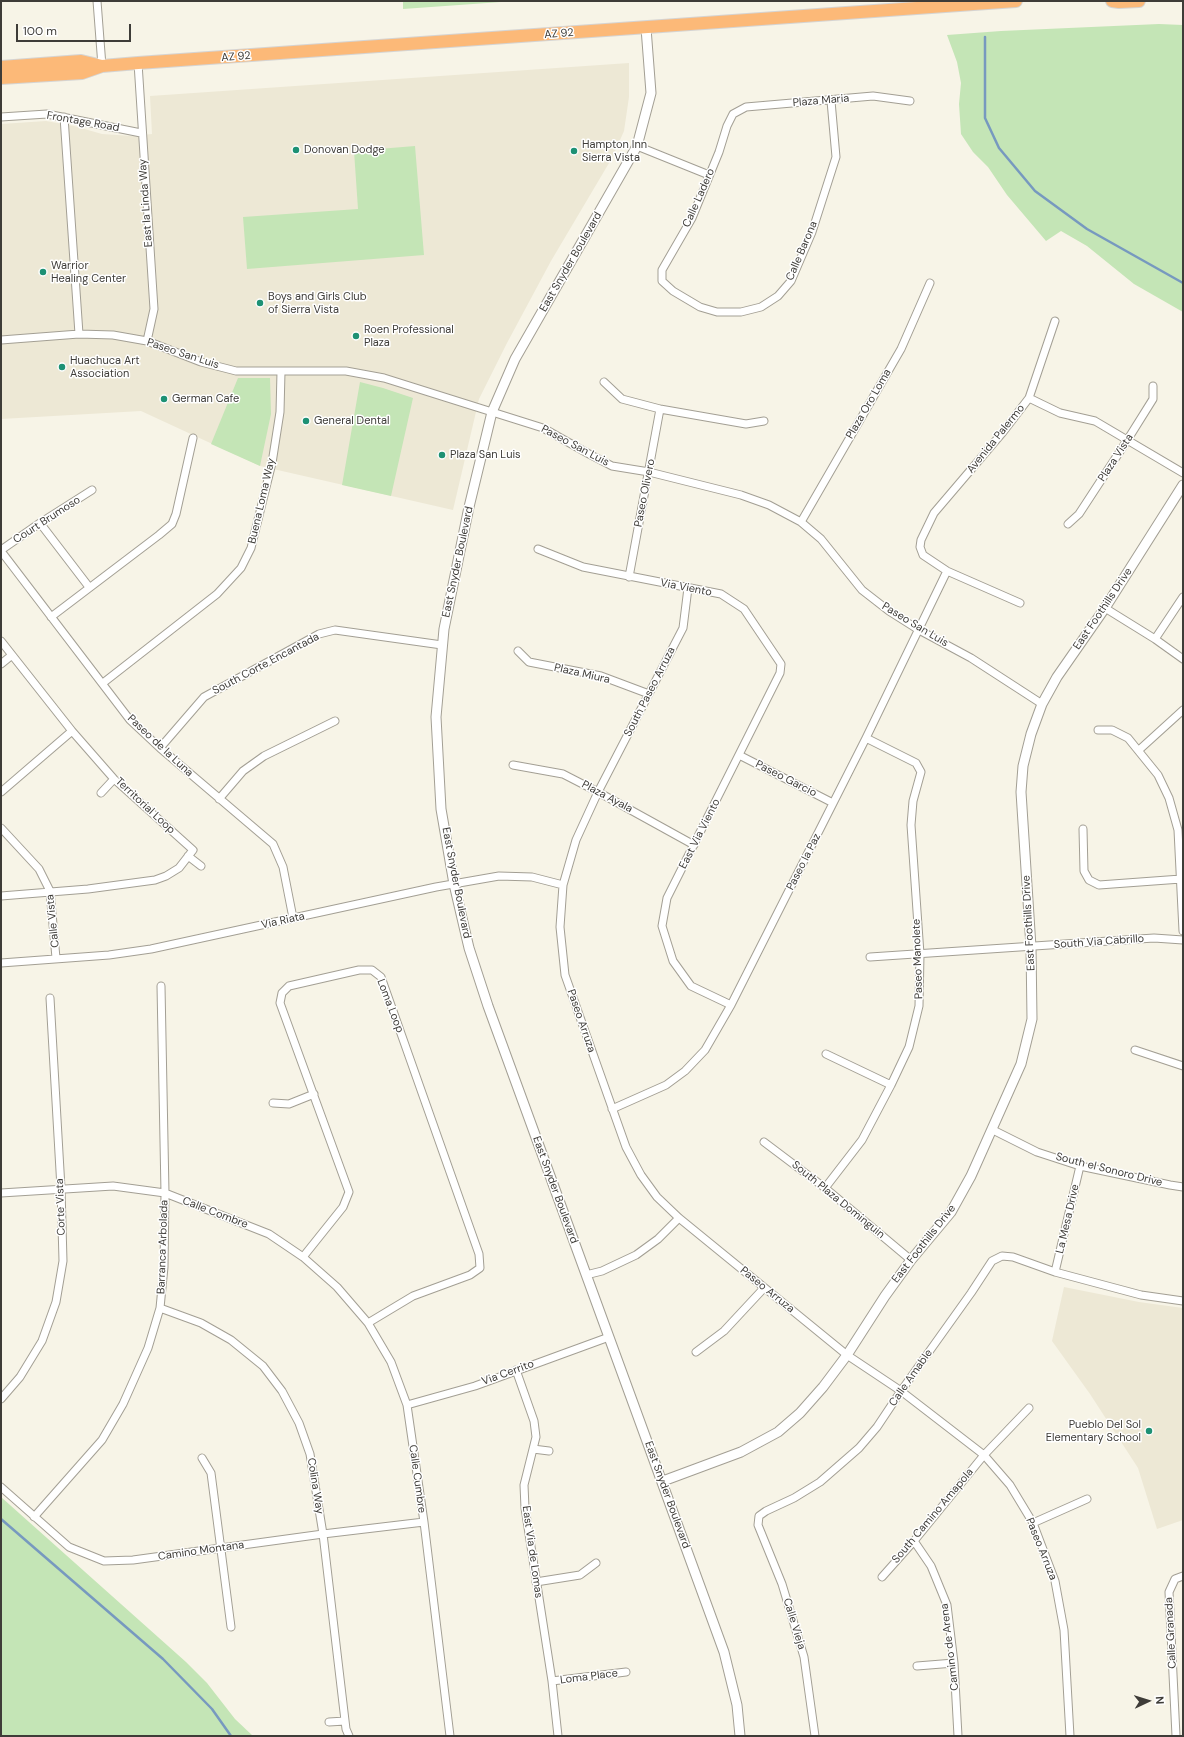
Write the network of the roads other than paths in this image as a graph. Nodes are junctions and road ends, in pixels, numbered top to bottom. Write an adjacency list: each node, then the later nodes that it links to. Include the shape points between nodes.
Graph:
1 (97, 1): 7 (street)
2 (1016, 1): 5 (main road, AZ 92 / AZ 92)
3 (1112, 1): 4 (main road)
4 (1139, 1)
5 (646, 28): 6 (main road, AZ 92 / AZ 92); 16 (street, East Snyder Boulevard, via 651,93)
6 (138, 64): 7 (main road, AZ 92 / AZ 92); 15 (street, East la Linda Way)
7 (102, 66): 8 (main road, AZ 92, via 81,61); 9 (main road, AZ 92, via 82,73)
8 (1, 67)
9 (1, 78)
10 (831, 101): 11 (street, Plaza Maria, via 873,96); 12 (street, Plaza Maria, via 746,107); 18 (street, Calle Barona, via 836,156 812,232 791,281 778,296 762,307 741,312 717,312 700,307 673,291)
11 (910, 101)
12 (733, 114): 17 (street, Calle Ladero)
13 (1, 117): 14 (street, Frontage Road, via 47,114)
14 (64, 118): 15 (street, Frontage Road); 21 (street)
15 (141, 133): 23 (street, East la Linda Way, via 154,308)
16 (637, 146): 17 (street); 29 (street, East Snyder Boulevard, via 515,360)
17 (708, 175): 18 (street, Calle Ladero, via 692,218 662,270)
18 (662, 281)
19 (930, 283): 37 (street, Plaza Oro Loma, via 901,349)
20 (1055, 321): 27 (street, Avenida Palermo)
21 (79, 334): 22 (street, Paseo San Luis); 23 (street, Paseo San Luis, via 113,335)
22 (1, 340)
23 (147, 341): 24 (street, Paseo San Luis, via 200,362 236,371)
24 (281, 372): 29 (street, Paseo San Luis, via 346,371 384,378); 59 (street, Buena Loma Way, via 280,412 272,463 251,548 241,568 217,594)
25 (604, 382): 28 (street, via 622,399)
26 (1154, 386): 32 (street, Plaza Vista, via 1153,399)
27 (1030, 398): 32 (street, via 1060,413 1095,421); 42 (street, Avenida Palermo, via 934,513 921,540 923,555)
28 (660, 409): 30 (street, via 746,424); 33 (street, Paseo Olivero)
29 (492, 412): 33 (street, Paseo San Luis, via 543,428 612,466); 54 (street, East Snyder Boulevard, via 468,513)
30 (764, 421)
31 (193, 438): 44 (street, via 172,524)
32 (1128, 439): 34 (street); 39 (street, Plaza Vista, via 1079,514)
33 (649, 472): 37 (street, Paseo San Luis, via 741,495 769,505); 43 (street, Paseo Olivero)
34 (1183, 473)
35 (1183, 486): 48 (street, East Foothills Drive)
36 (92, 490): 38 (street, Court Brumoso)
37 (801, 522): 50 (street, Paseo San Luis, via 822,539 862,590)
38 (40, 523): 40 (street, Court Brumoso); 44 (street)
39 (1068, 524)
40 (1, 550): 49 (street, Paseo de la Luna)
41 (538, 550): 43 (street, Via Viento, via 584,567)
42 (947, 571): 47 (street); 50 (street, Paseo la Paz)
43 (628, 577): 45 (street, Via Viento)
44 (89, 587): 49 (street)
45 (688, 588): 53 (street, Via Viento, via 721,594 744,609); 60 (street, South Paseo Arruza, via 683,628)
46 (1183, 597): 51 (street)
47 (1020, 603)
48 (1105, 608): 51 (street); 61 (street, East Foothills Drive, via 1057,677)
49 (51, 616): 59 (street, Paseo de la Luna)
50 (919, 630): 61 (street, Paseo San Luis, via 971,658); 66 (street, Paseo la Paz)
51 (1155, 639): 57 (street)
52 (1, 641): 56 (street, Territorial Loop)
53 (769, 644): 69 (street, East Via Viento, via 781,664 780,673)
54 (442, 645): 67 (street, South Corte Encantada, via 335,630 320,634 204,697); 83 (street, East Snyder Boulevard, via 436,718 441,809)
55 (518, 651): 60 (street, Plaza Miura, via 529,662 601,676)
56 (12, 655): 58 (street); 65 (street, Territorial Loop)
57 (1183, 659)
58 (1, 664)
59 (102, 683): 67 (street, Paseo de la Luna, via 130,720)
60 (649, 694): 73 (street, South Paseo Arruza)
61 (1042, 704): 90 (street, East Foothills Drive, via 1023,766 1021,792)
62 (1183, 710): 68 (street)
63 (335, 721): 75 (street, via 264,756 243,771)
64 (1098, 730): 68 (street, via 1112,730 1128,738)
65 (72, 731): 71 (street, Territorial Loop); 72 (street)
66 (866, 738): 76 (street, Paseo la Paz); 91 (street, Paseo Manolete, via 916,763 921,772 913,801 910,826)
67 (160, 748): 75 (street, Paseo de la Luna)
68 (1139, 750): 82 (street, via 1158,775 1169,798 1178,830)
69 (739, 755): 76 (street, Paseo Garcio); 79 (street, East Via Viento)
70 (513, 765): 73 (street, Plaza Ayala, via 563,774)
71 (114, 778): 74 (street); 80 (street, Territorial Loop, via 193,850)
72 (1, 792)
73 (598, 792): 79 (street, Plaza Ayala); 84 (street, Paseo Arruza, via 576,840)
74 (101, 793)
75 (219, 799): 87 (street, Paseo de la Luna, via 273,844 283,867)
76 (833, 803): 97 (street, Paseo la Paz)
77 (1, 828): 85 (street, Calle Vista, via 39,869)
78 (1083, 828): 82 (street, via 1084,871 1089,880 1099,884)
79 (694, 845): 97 (street, East Via Viento, via 667,898 662,926 673,961 691,986)
80 (188, 856): 81 (street); 85 (street, via 179,868 155,880 121,886)
81 (201, 866)
82 (1181, 879): 88 (street)
83 (454, 884): 84 (street, Via Riata, via 499,876 532,877); 87 (street, Via Riata); 117 (street, East Snyder Boulevard, via 469,948 488,1006)
84 (563, 885): 104 (street, Paseo Arruza, via 560,927 565,975)
85 (50, 891): 86 (street); 93 (street, Calle Vista)
86 (1, 896)
87 (293, 918): 93 (street, Via Riata, via 151,949 109,955)
88 (1183, 931)
89 (1183, 940): 90 (street, South Via Cabrillo, via 1154,938)
90 (1031, 947): 91 (street, South Via Cabrillo); 105 (street, East Foothills Drive, via 1032,1019 1021,1064)
91 (920, 954): 92 (street, South Via Cabrillo); 101 (street, Paseo Manolete, via 919,1006 909,1047)
92 (870, 957)
93 (56, 958): 94 (street, Via Riata)
94 (1, 963)
95 (161, 986): 112 (street, Barranca Arbolada)
96 (50, 998): 109 (street, Corte Vista)
97 (731, 1005): 104 (street, Paseo la Paz, via 704,1050 685,1071 666,1085)
98 (1135, 1050): 100 (street)
99 (826, 1054): 101 (street)
100 (1183, 1066)
101 (890, 1085): 110 (street, Paseo Manolete, via 862,1140)
102 (314, 1094): 103 (street, via 289,1104); 114 (street, Loma Loop, via 349,1192 343,1208); 121 (street, Loma Loop, via 280,1004 282,993 289,986 359,970 372,970 381,977 479,1254 480,1268 470,1275 413,1296)
103 (273, 1102)
104 (612, 1109): 113 (street, Paseo Arruza, via 626,1147 641,1175 657,1197)
105 (993, 1130): 107 (street, South el Sonoro Drive, via 1037,1152); 115 (street, East Foothills Drive, via 951,1212)
106 (764, 1142): 110 (street, South Plaza Dominguin)
107 (1080, 1166): 108 (street, South el Sonoro Drive); 116 (street, La Mesa Drive)
108 (1183, 1187)
109 (61, 1188): 111 (street, Calle Combre); 112 (street, Calle Combre, via 113,1186); 127 (street, Corte Vista, via 63,1261 56,1302 42,1341 20,1378)
110 (825, 1188): 115 (street, South Plaza Dominguin)
111 (1, 1193)
112 (165, 1193): 114 (street, Calle Combre, via 269,1234); 120 (street, Barranca Arbolada, via 164,1267)
113 (679, 1218): 117 (street, via 658,1239 636,1255 602,1271); 118 (street, Paseo Arruza)
114 (303, 1257): 121 (street, Calle Cumbre, via 337,1287)
115 (911, 1260): 124 (street, East Foothills Drive)
116 (1055, 1272): 119 (street, Calle Amable, via 1141,1295); 126 (street, Calle Amable, via 1013,1257 1002,1256 992,1261)
117 (586, 1275): 122 (street, East Snyder Boulevard)
118 (764, 1288): 123 (street, via 724,1331); 124 (street, Paseo Arruza)
119 (1183, 1301)
120 (160, 1308): 138 (street, Barranca Arbolada, via 148,1348 124,1404 102,1440); 141 (street, Colina Way, via 201,1323 231,1340 263,1366 282,1391 299,1422 310,1454)
121 (368, 1323): 128 (street, Calle Cumbre, via 391,1362)
122 (609, 1337): 125 (street, Via Cerrito); 134 (street, East Snyder Boulevard)
123 (696, 1352)
124 (847, 1354): 126 (street, Paseo Arruza); 134 (street, East Foothills Drive, via 800,1414 778,1432 741,1452)
125 (516, 1370): 128 (street, Via Cerrito, via 475,1386); 130 (street, East Via de Lomas, via 534,1421 536,1437)
126 (901, 1391): 132 (street, Paseo Arruza); 137 (street, Calle Amable, via 877,1427 842,1464 820,1482)
127 (1, 1399)
128 (407, 1405): 139 (street, Calle Cumbre)
129 (1029, 1408): 132 (street, South Camino Amapola)
130 (533, 1449): 131 (street); 147 (street, East Via de Lomas, via 524,1486)
131 (549, 1451)
132 (984, 1455): 140 (street, Paseo Arruza, via 1010,1485); 142 (street, South Camino Amapola)
133 (202, 1458): 143 (street, via 211,1473)
134 (662, 1481): 158 (street, East Snyder Boulevard, via 724,1652)
135 (1, 1488): 138 (street, Camino Montana)
136 (1087, 1499): 140 (street)
137 (759, 1516): 159 (street, Calle Vieja, via 758,1525 782,1584 804,1657)
138 (34, 1517): 143 (street, Camino Montana, via 69,1547 104,1560 134,1560)
139 (424, 1522): 141 (street, Camino Montana); 156 (street, Calle Cumbre)
140 (1033, 1523): 161 (street, Paseo Arruza, via 1055,1581 1064,1630)
141 (323, 1534): 143 (street, Camino Montana); 153 (street, Colina Way)
142 (914, 1541): 146 (street, South Camino Amapola); 149 (street, Camino de Arena, via 931,1566 946,1605)
143 (221, 1548): 148 (street)
144 (596, 1563): 147 (street, via 580,1575)
145 (1183, 1576): 162 (street, Calle Granada, via 1175,1579 1169,1592)
146 (882, 1577)
147 (536, 1582): 152 (street, East Via de Lomas)
148 (231, 1627)
149 (954, 1663): 150 (street); 160 (street, Camino de Arena)
150 (917, 1666)
151 (626, 1672): 152 (street, Loma Place)
152 (552, 1681): 157 (street, East Via de Lomas)
153 (345, 1720): 154 (street); 155 (street, Colina Way)
154 (329, 1722)
155 (349, 1736)
156 (450, 1736)
157 (558, 1736)
158 (740, 1736)
159 (816, 1736)
160 (958, 1736)
161 (1070, 1736)
162 (1176, 1736)

